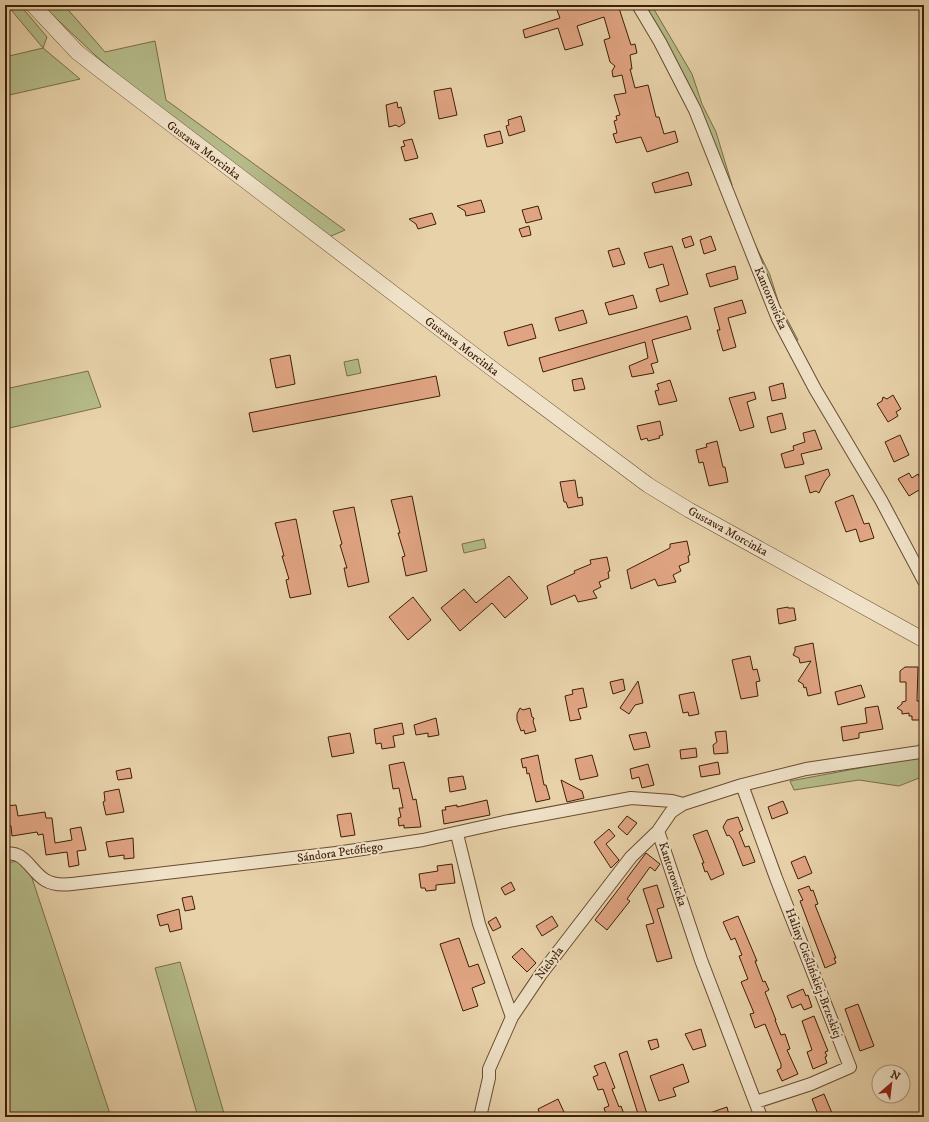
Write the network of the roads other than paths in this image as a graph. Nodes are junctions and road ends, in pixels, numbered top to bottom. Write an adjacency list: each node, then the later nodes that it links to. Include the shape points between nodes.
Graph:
1 (33, 5): 4 (street, Gustawa Morcinka, via 77,52 100,70 648,485)
2 (638, 5): 3 (street, Kantorowicka, via 695,110 778,319)
3 (924, 581)
4 (924, 640)
5 (924, 749): 6 (street, Kantorowicka, via 905,755 806,769)
6 (742, 785): 7 (street, Kantorowicka); 12 (street, Haliny Cieślińskiej-Brzeskiej, via 850,1067 811,1084)
7 (683, 804): 8 (street, Kantorowicka, via 671,812); 9 (street, Sándora Petőfiego, via 631,798 504,822)
8 (658, 831): 11 (street, Niebyła, via 631,857 541,974); 12 (street, Kantorowicka, via 701,960)
9 (457, 834): 10 (street, Sándora Petőfiego, via 336,853 63,885 46,881 24,858); 11 (street, via 479,924)
10 (5, 854)
11 (512, 1017): 13 (street, Niebyła, via 489,1069)
12 (756, 1102): 14 (street, Kantorowicka)
13 (480, 1117)
14 (761, 1117)

